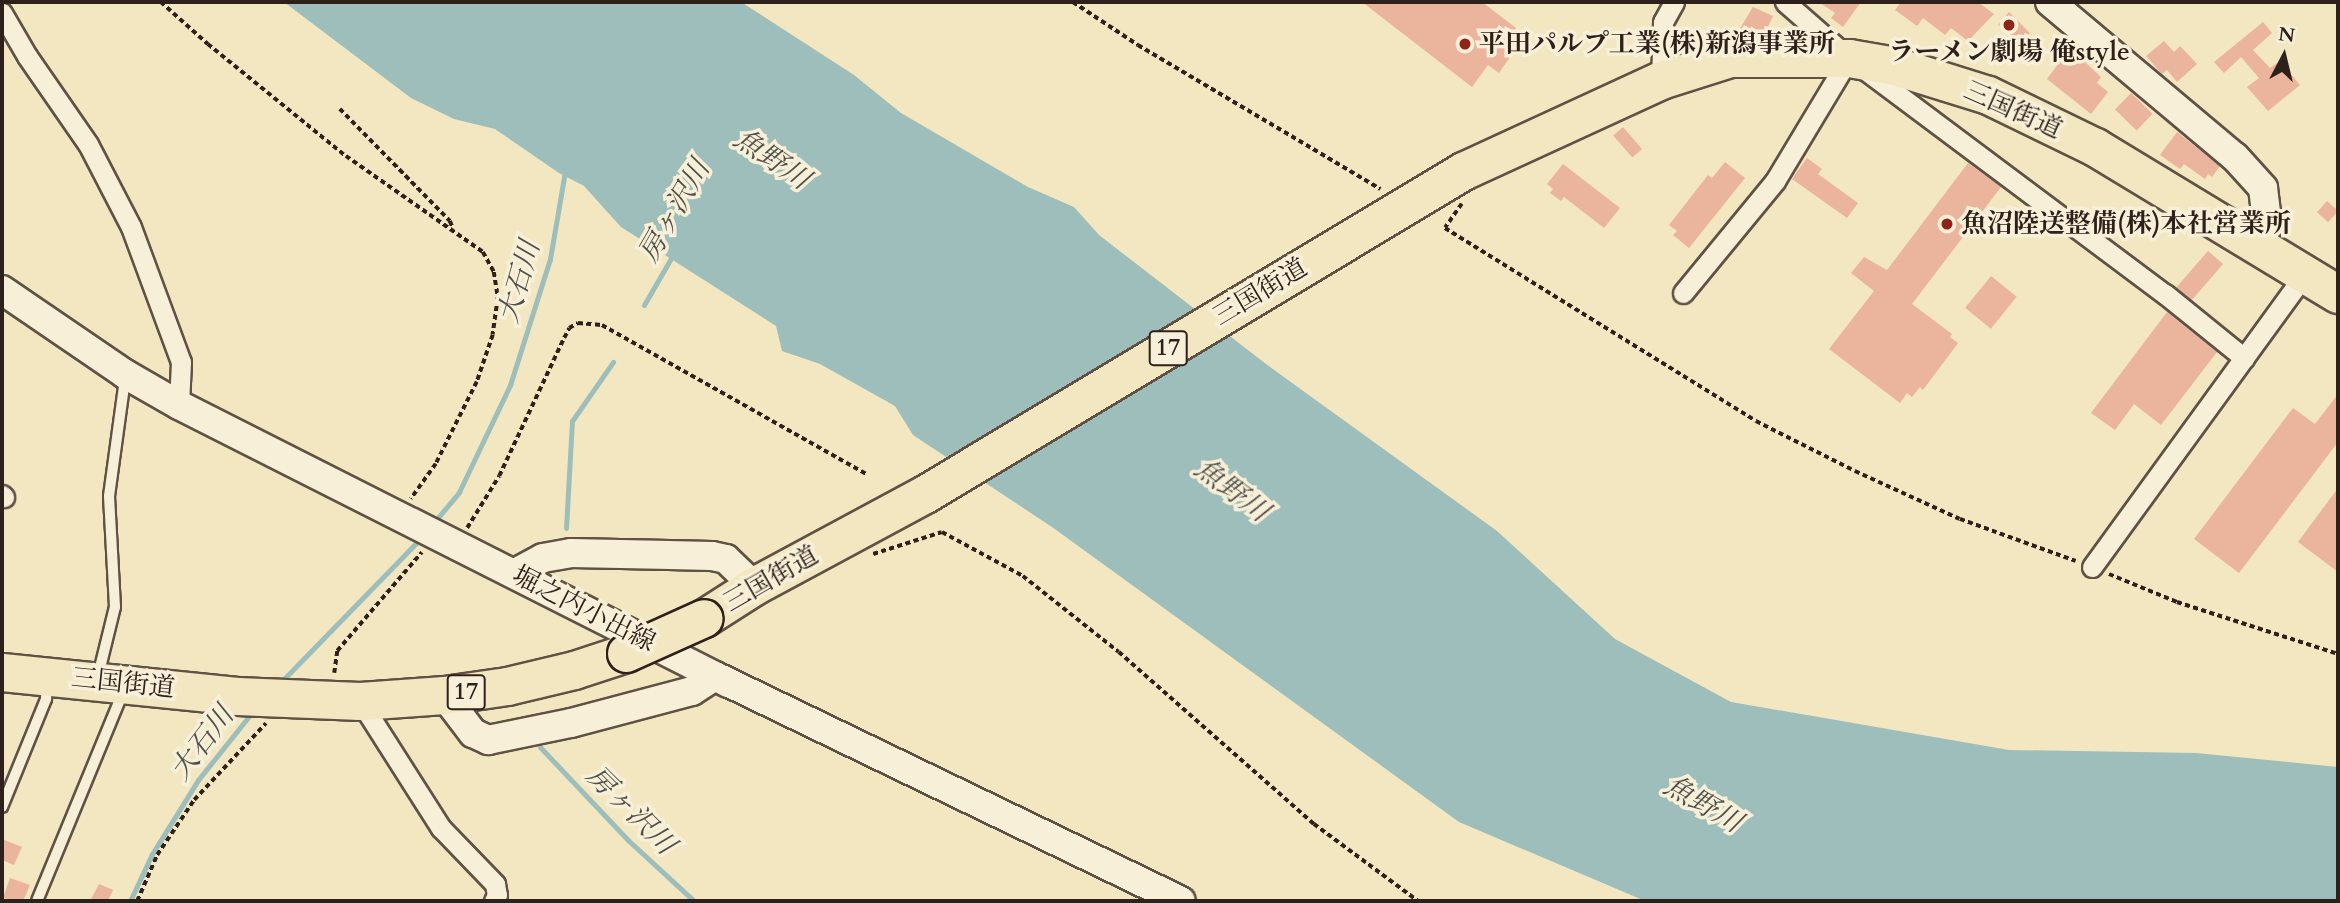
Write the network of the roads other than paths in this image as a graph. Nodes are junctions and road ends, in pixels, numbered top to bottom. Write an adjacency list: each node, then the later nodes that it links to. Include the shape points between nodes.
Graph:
1 (1674, 2): 6 (street, via 1663,22)
2 (1784, 2): 5 (street)
3 (2050, 2): 7 (main road, via 2235,157 2263,188 2267,219)
4 (2, 13): 14 (street, via 88,144 131,227 181,362)
5 (1849, 58): 6 (highway, 三国街道 / 17, via 1730,58); 7 (highway, 三国街道 / 17, via 1895,66 1988,95 2095,147); 10 (street, via 1774,181); 12 (street)
6 (1661, 80): 17 (highway, 三国街道 / 17, via 1463,171 1399,195 925,494)
7 (2262, 247): 8 (highway, 三国街道 / 17)
8 (2305, 274): 11 (highway, 三国街道 / 17); 12 (street)
9 (2, 290): 13 (main road, 堀之内小出線)
10 (1683, 293)
11 (2338, 294)
12 (2244, 358): 15 (street)
13 (125, 374): 14 (main road, 堀之内小出線); 21 (lane, via 109,496 115,607)
14 (179, 405): 16 (main road, 堀之内小出線)
15 (2092, 567)
16 (515, 573): 17 (main road, via 543,558 571,553 712,556 726,559); 20 (main road, 堀之内小出線)
17 (754, 586): 22 (highway, 三国街道 / 17, bridge, via 704,618 626,653 508,686)
18 (2, 672): 19 (highway, 三国街道 / 17)
19 (47, 676): 21 (highway, 三国街道 / 17); 24 (lane, via 46,699)
20 (715, 676): 22 (main road, via 692,691 488,740 473,733); 27 (main road, 堀之内小出線)
21 (112, 681): 23 (highway, 三国街道 / 17); 26 (lane, via 121,701)
22 (444, 695): 23 (highway, 三国街道 / 17)
23 (331, 700): 25 (street, via 495,884)
24 (2, 807)
25 (499, 899)
26 (37, 901)
27 (1181, 901)

